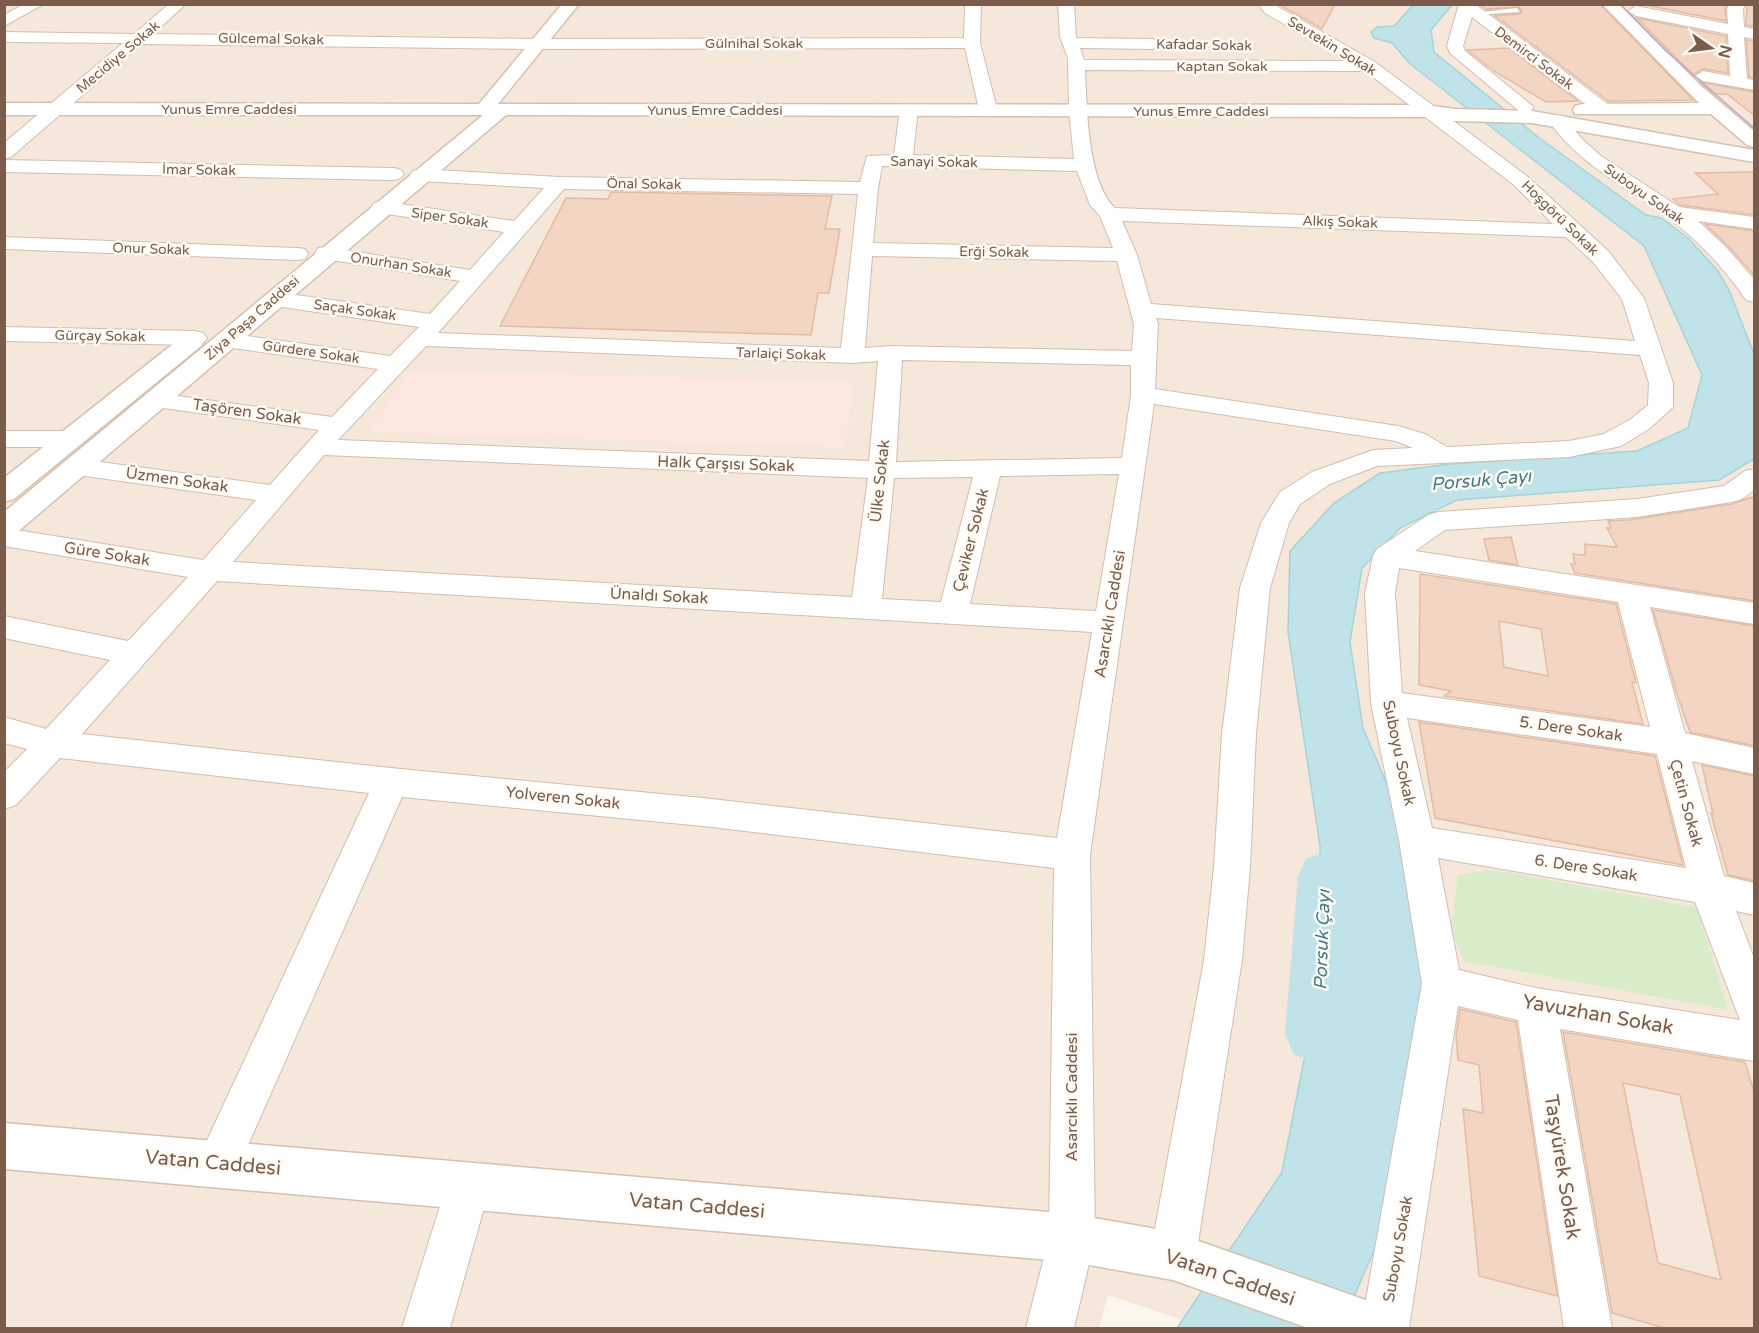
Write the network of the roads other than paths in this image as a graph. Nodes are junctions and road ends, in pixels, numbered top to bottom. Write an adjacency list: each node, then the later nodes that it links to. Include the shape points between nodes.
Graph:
1 (37, 4): 13 (street)
2 (179, 4): 17 (street, Mecidiye Sokak)
3 (572, 4): 19 (main road, Ziya Paşa Caddesi)
4 (973, 4): 18 (street)
5 (1066, 4): 23 (street, Asarcıklı Caddesi)
6 (1265, 4): 22 (street, Sevtekin Sokak)
7 (1610, 4): 27 (main road)
8 (1731, 7): 12 (street); 14 (street)
9 (1470, 8): 10 (lane); 30 (street, Demirci Sokak); 36 (street, via 1455,46 1458,53)
10 (1517, 10)
11 (1636, 11): 14 (street)
12 (1755, 13)
13 (4, 21)
14 (1736, 30): 15 (street); 26 (street)
15 (1755, 34)
16 (4, 37): 17 (street, Gülcemal Sokak)
17 (142, 37): 19 (street, Gülcemal Sokak); 32 (street, Mecidiye Sokak)
18 (972, 43): 19 (street, Gülnihal Sokak); 29 (street)
19 (537, 44): 33 (main road, Ziya Paşa Caddesi)
20 (1175, 44): 23 (street, Kafadar Sokak)
21 (1303, 46): 22 (street)
22 (1338, 47): 24 (street, Sevtekin Sokak)
23 (1073, 54): 24 (street, Kaptan Sokak); 34 (street, Asarcıklı Caddesi)
24 (1369, 66): 35 (street, Sevtekin Sokak)
25 (1702, 76): 26 (street)
26 (1747, 84)
27 (1715, 108): 30 (main road, Yunus Emre Caddesi); 38 (main road)
28 (909, 109): 29 (main road, Yunus Emre Caddesi); 33 (main road, Yunus Emre Caddesi); 41 (street)
29 (988, 109): 34 (main road, Yunus Emre Caddesi)
30 (1603, 109): 37 (main road, Yunus Emre Caddesi)
31 (4, 110): 32 (main road, Yunus Emre Caddesi)
32 (57, 110): 33 (main road, Yunus Emre Caddesi); 39 (street, Mecidiye Sokak)
33 (485, 110): 44 (main road, Ziya Paşa Caddesi); 45 (main road, Ziya Paşa Caddesi)
34 (1078, 111): 35 (main road, Yunus Emre Caddesi); 42 (street, Asarcıklı Caddesi)
35 (1426, 111): 36 (main road, Yunus Emre Caddesi, via 1455,115); 53 (street, Hoşgörü Sokak, via 1521,180)
36 (1529, 112): 37 (main road, Yunus Emre Caddesi)
37 (1557, 115): 38 (main road, Yunus Emre Caddesi); 40 (main road, Yunus Emre Caddesi); 49 (street, Suboyu Sokak, via 1584,151)
38 (1755, 142)
39 (4, 153)
40 (1755, 156)
41 (903, 161): 42 (street, Sanayi Sokak); 47 (street, Sanayi Sokak, via 874,160)
42 (1084, 165): 50 (street, Asarcıklı Caddesi, via 1100,205)
43 (4, 166): 44 (street, İmar Sokak)
44 (394, 174): 57 (main road, Ziya Paşa Caddesi)
45 (420, 175): 46 (street, Önal Sokak); 48 (main road, Ziya Paşa Caddesi)
46 (559, 183): 47 (street, Önal Sokak); 52 (street)
47 (868, 188): 55 (street, Sanayi Sokak)
48 (381, 207): 52 (street, Siper Sokak); 56 (main road, Ziya Paşa Caddesi)
49 (1674, 212): 51 (street); 60 (street, Suboyu Sokak)
50 (1109, 214): 53 (street, Alkış Sokak); 58 (street, Asarcıklı Caddesi)
51 (1755, 223)
52 (519, 228): 59 (street)
53 (1571, 231): 68 (street, Hoşgörü Sokak, via 1601,257 1633,298)
54 (4, 243): 57 (street, Onur Sokak)
55 (862, 249): 58 (street, Erği Sokak); 69 (street, Sanayi Sokak)
56 (326, 253): 59 (street, Onurhan Sokak); 61 (main road, Ziya Paşa Caddesi)
57 (297, 254): 65 (main road, Ziya Paşa Caddesi)
58 (1126, 255): 62 (street, Asarcıklı Caddesi)
59 (475, 277): 63 (street)
60 (1752, 286)
61 (275, 299): 63 (street, Saçak Sokak); 66 (main road, Ziya Paşa Caddesi)
62 (1141, 310): 68 (street); 70 (street, Asarcıklı Caddesi, via 1146,324)
63 (427, 331): 69 (street, Tarlaiçi Sokak); 71 (street)
64 (4, 334): 65 (street, Gürçay Sokak)
65 (195, 338): 76 (main road, Ziya Paşa Caddesi)
66 (226, 340): 71 (street, Gürdere Sokak); 73 (main road, Ziya Paşa Caddesi)
67 (891, 353): 69 (street, Tarlaiçi Sokak); 70 (street, Tarlaiçi Sokak); 82 (street, Ülke Sokak)
68 (1652, 353): 78 (street, Hoşgörü Sokak, via 1661,382 1660,408 1612,440 1569,449)
69 (852, 356)
70 (1143, 358): 72 (street, Asarcıklı Caddesi)
71 (396, 363): 74 (street)
72 (1143, 395): 78 (street, via 1398,434); 79 (street, Asarcıklı Caddesi)
73 (156, 400): 74 (street, Taşören Sokak); 80 (main road, Ziya Paşa Caddesi)
74 (338, 424): 77 (street)
75 (4, 438): 76 (street)
76 (69, 440): 84 (main road, Ziya Paşa Caddesi)
77 (317, 447): 82 (street, Halk Çarşısı Sokak); 85 (street)
78 (1442, 454): 116 (street, via 1373,458 1321,478 1290,498 1275,523 1255,588 1239,734 1223,960)
79 (1134, 466): 81 (street, Halk Çarşısı Sokak); 94 (street, Asarcıklı Caddesi)
80 (78, 467): 85 (street, Üzmen Sokak); 86 (main road, Ziya Paşa Caddesi)
81 (989, 468): 82 (street, Halk Çarşısı Sokak); 92 (street, Çeviker Sokak)
82 (882, 470): 91 (street, Ülke Sokak)
83 (1751, 483): 88 (street, via 1732,493 1637,508 1438,521)
84 (4, 493)
85 (276, 494): 89 (street)
86 (4, 528)
87 (4, 537): 89 (street, Güre Sokak)
88 (1387, 556): 90 (street); 97 (street, Suboyu Sokak, via 1380,593)
89 (210, 571): 91 (street, Ünaldı Sokak); 96 (street)
90 (1631, 593): 93 (street); 99 (street, Çetin Sokak)
91 (866, 608): 92 (street, Ünaldı Sokak)
92 (953, 612): 94 (street, Ünaldı Sokak)
93 (1755, 614)
94 (1108, 622): 105 (street, Asarcıklı Caddesi)
95 (4, 627): 96 (street)
96 (135, 654): 100 (street)
97 (1387, 704): 99 (street, 5. Dere Sokak); 104 (street, Suboyu Sokak)
98 (4, 730): 100 (street, Yolveren Sokak)
99 (1670, 742): 101 (street, 5. Dere Sokak); 106 (street, Çetin Sokak)
100 (53, 744): 102 (street, Yolveren Sokak); 103 (street)
101 (1755, 761)
102 (391, 782): 105 (street, Yolveren Sokak, via 703,812); 113 (street)
103 (4, 795)
104 (1417, 840): 106 (street, 6. Dere Sokak); 108 (street, Suboyu Sokak)
105 (1072, 855): 115 (street, Asarcıklı Caddesi)
106 (1709, 888): 107 (street, 6. Dere Sokak); 110 (street, Çetin Sokak)
107 (1755, 899)
108 (1442, 984): 109 (street, Yavuzhan Sokak); 120 (street, Suboyu Sokak)
109 (1536, 1006): 111 (street, Yavuzhan Sokak); 121 (street, Taşyürek Sokak)
110 (1755, 1008)
111 (1755, 1042)
112 (4, 1146): 113 (main road, Vatan Caddesi)
113 (218, 1164): 114 (main road, Vatan Caddesi)
114 (468, 1186): 115 (main road, Vatan Caddesi); 117 (street)
115 (1072, 1238): 116 (main road, Vatan Caddesi); 118 (street, Asarcıklı Caddesi)
116 (1173, 1256): 119 (main road, Vatan Caddesi)
117 (426, 1329)
118 (1050, 1329)
119 (1376, 1329)
120 (1385, 1329)
121 (1588, 1329)

